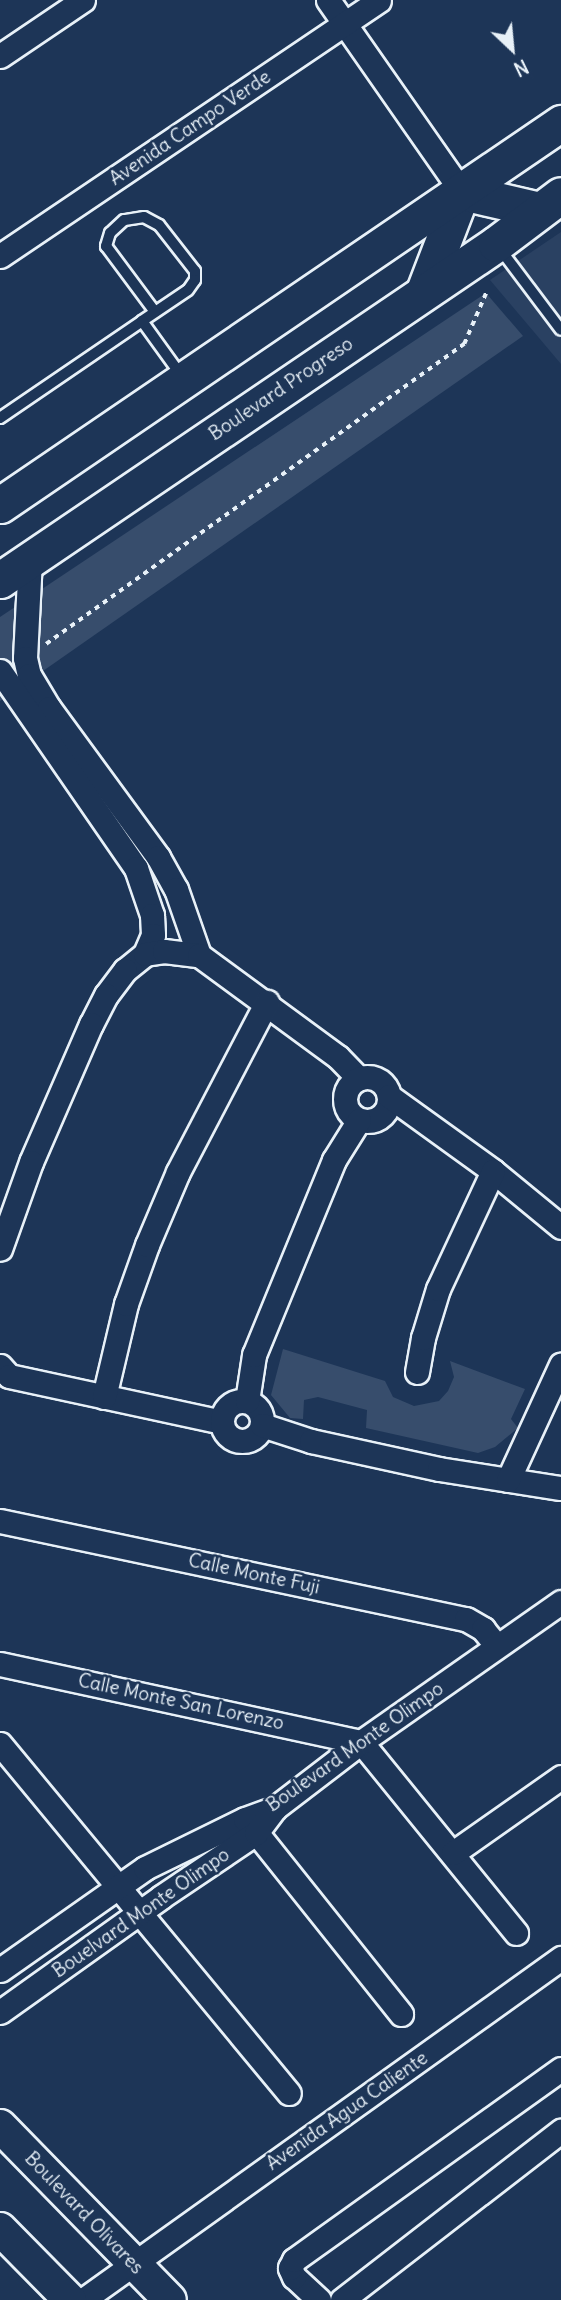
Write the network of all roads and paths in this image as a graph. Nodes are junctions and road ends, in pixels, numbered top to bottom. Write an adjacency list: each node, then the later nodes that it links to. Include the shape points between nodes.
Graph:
1 (83, 0): 5 (street)
2 (328, 0): 4 (street)
3 (379, 0): 4 (street, Avenida Campo Verde)
4 (344, 24): 7 (street); 10 (street, Avenida Campo Verde)
5 (0, 56)
6 (561, 123): 7 (main road)
7 (462, 192): 8 (main road); 11 (main road); 16 (main road)
8 (550, 202): 9 (main road, Boulevard Progreso)
9 (496, 244): 11 (main road, Boulevard Progreso); 15 (lane)
10 (0, 256)
11 (424, 291): 19 (main road, Boulevard Progreso)
12 (486, 293): 21 (path, via 464,344)
13 (155, 312): 13 (lane, via 106,246 110,233 124,220 144,217 159,225 195,271 188,290); 14 (lane)
14 (142, 321): 16 (lane); 17 (lane)
15 (561, 330)
16 (184, 380): 18 (main road)
17 (0, 418)
18 (0, 505)
19 (30, 559): 20 (main road, Boulevard Progreso); 21 (street)
20 (0, 580)
21 (16, 673): 22 (street)
22 (46, 719): 23 (street); 24 (street)
23 (158, 857): 24 (street); 26 (street, via 176,889)
24 (136, 869): 25 (street, via 152,915 153,935)
25 (145, 954): 26 (street); 33 (street, via 125,970 91,1024 31,1162)
26 (199, 955): 27 (street)
27 (267, 1002): 28 (street); 37 (street, via 178,1172 147,1245 126,1304)
28 (359, 1079): 29 (street, via 381,1083); 30 (street, via 345,1096 348,1110)
29 (388, 1096): 30 (street, via 381,1116); 31 (street)
30 (359, 1120): 38 (street, via 334,1160 254,1355)
31 (493, 1171): 32 (street); 35 (street, via 438,1289)
32 (561, 1227)
33 (0, 1249)
34 (561, 1365): 41 (street)
35 (417, 1372)
36 (3, 1375): 37 (street)
37 (104, 1397): 39 (street)
38 (247, 1401): 39 (street, via 229,1405); 40 (street, via 261,1413)
39 (221, 1422): 40 (street, via 226,1434 237,1440 249,1440)
40 (262, 1426): 41 (street, via 311,1441)
41 (508, 1480): 42 (street)
42 (561, 1489)
43 (0, 1521): 45 (street, Calle Monte Fuji, via 466,1619 483,1629)
44 (561, 1602): 45 (street, Boulevard Monte Olimpo)
45 (497, 1647): 47 (street, Boulevard Monte Olimpo)
46 (0, 1664): 47 (street, Calle Monte San Lorenzo)
47 (361, 1742): 50 (street, Boulevard Monte Olimpo); 51 (street)
48 (0, 1744): 52 (street)
49 (561, 1777): 51 (street)
50 (251, 1826): 52 (street, Bouelvard Monte Olimpo); 52 (street, Boulevard Monte Olimpo, via 145,1868); 57 (street)
51 (453, 1853): 53 (street)
52 (128, 1900): 55 (street, Boulevard Monte Olimpo); 56 (street, Bouelvard Monte Olimpo); 59 (street)
53 (516, 1933)
54 (561, 1958): 63 (street, Avenida Agua Caliente)
55 (0, 1970)
56 (0, 2012)
57 (401, 2014)
58 (561, 2068): 67 (street, via 294,2260 290,2268 294,2277)
59 (289, 2093)
60 (0, 2126): 63 (street, Boulevard Olivares)
61 (561, 2132): 68 (street)
62 (0, 2229): 64 (street)
63 (132, 2263): 65 (street, Avenida Agua Caliente); 66 (street, Boulevard Olivares)
64 (70, 2300)
65 (83, 2300)
66 (170, 2300)
67 (319, 2300)
68 (342, 2300)

